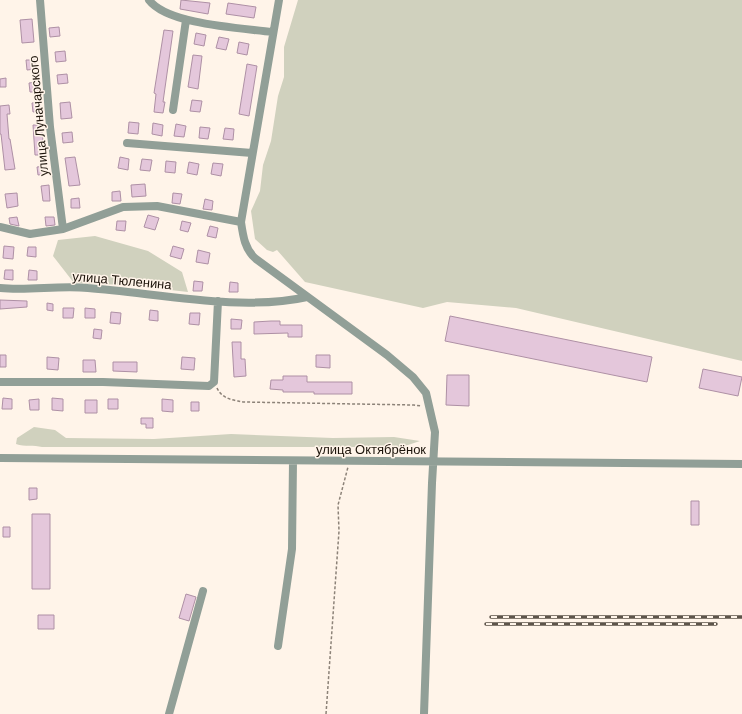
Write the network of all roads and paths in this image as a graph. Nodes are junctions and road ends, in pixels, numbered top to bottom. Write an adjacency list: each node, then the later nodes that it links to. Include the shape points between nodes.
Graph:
1 (40, 0): 11 (street, улица Луначарского, via 50,127)
2 (149, 0): 4 (street, via 166,14)
3 (279, 0): 5 (street)
4 (186, 20): 5 (street); 6 (street)
5 (272, 32): 8 (street)
6 (173, 110)
7 (127, 143): 8 (street)
8 (252, 153): 9 (street)
9 (241, 222): 11 (street, via 157,206 123,207); 13 (street, via 250,254)
10 (0, 227): 11 (street, via 11,232 30,234)
11 (63, 229)
12 (0, 288): 14 (street, улица Тюленина, via 86,287)
13 (307, 297): 14 (street, улица Тюленина, via 292,300); 17 (street, via 413,377 426,393)
14 (218, 301): 16 (street)
15 (0, 382): 16 (street, via 209,386)
16 (214, 382): 17 (path, via 219,393 230,400 243,402 414,405)
17 (430, 408): 21 (street, via 435,432)
18 (0, 458): 19 (street, улица Октябрёнок)
19 (293, 461): 20 (street, улица Октябрёнок); 24 (street, via 292,549)
20 (350, 462): 21 (street, улица Октябрёнок); 26 (path, via 338,505 339,531)
21 (434, 462): 22 (street, улица Октябрёнок); 27 (street)
22 (742, 464)
23 (203, 591): 25 (street)
24 (278, 646)
25 (169, 714)
26 (326, 714)
27 (424, 714)

